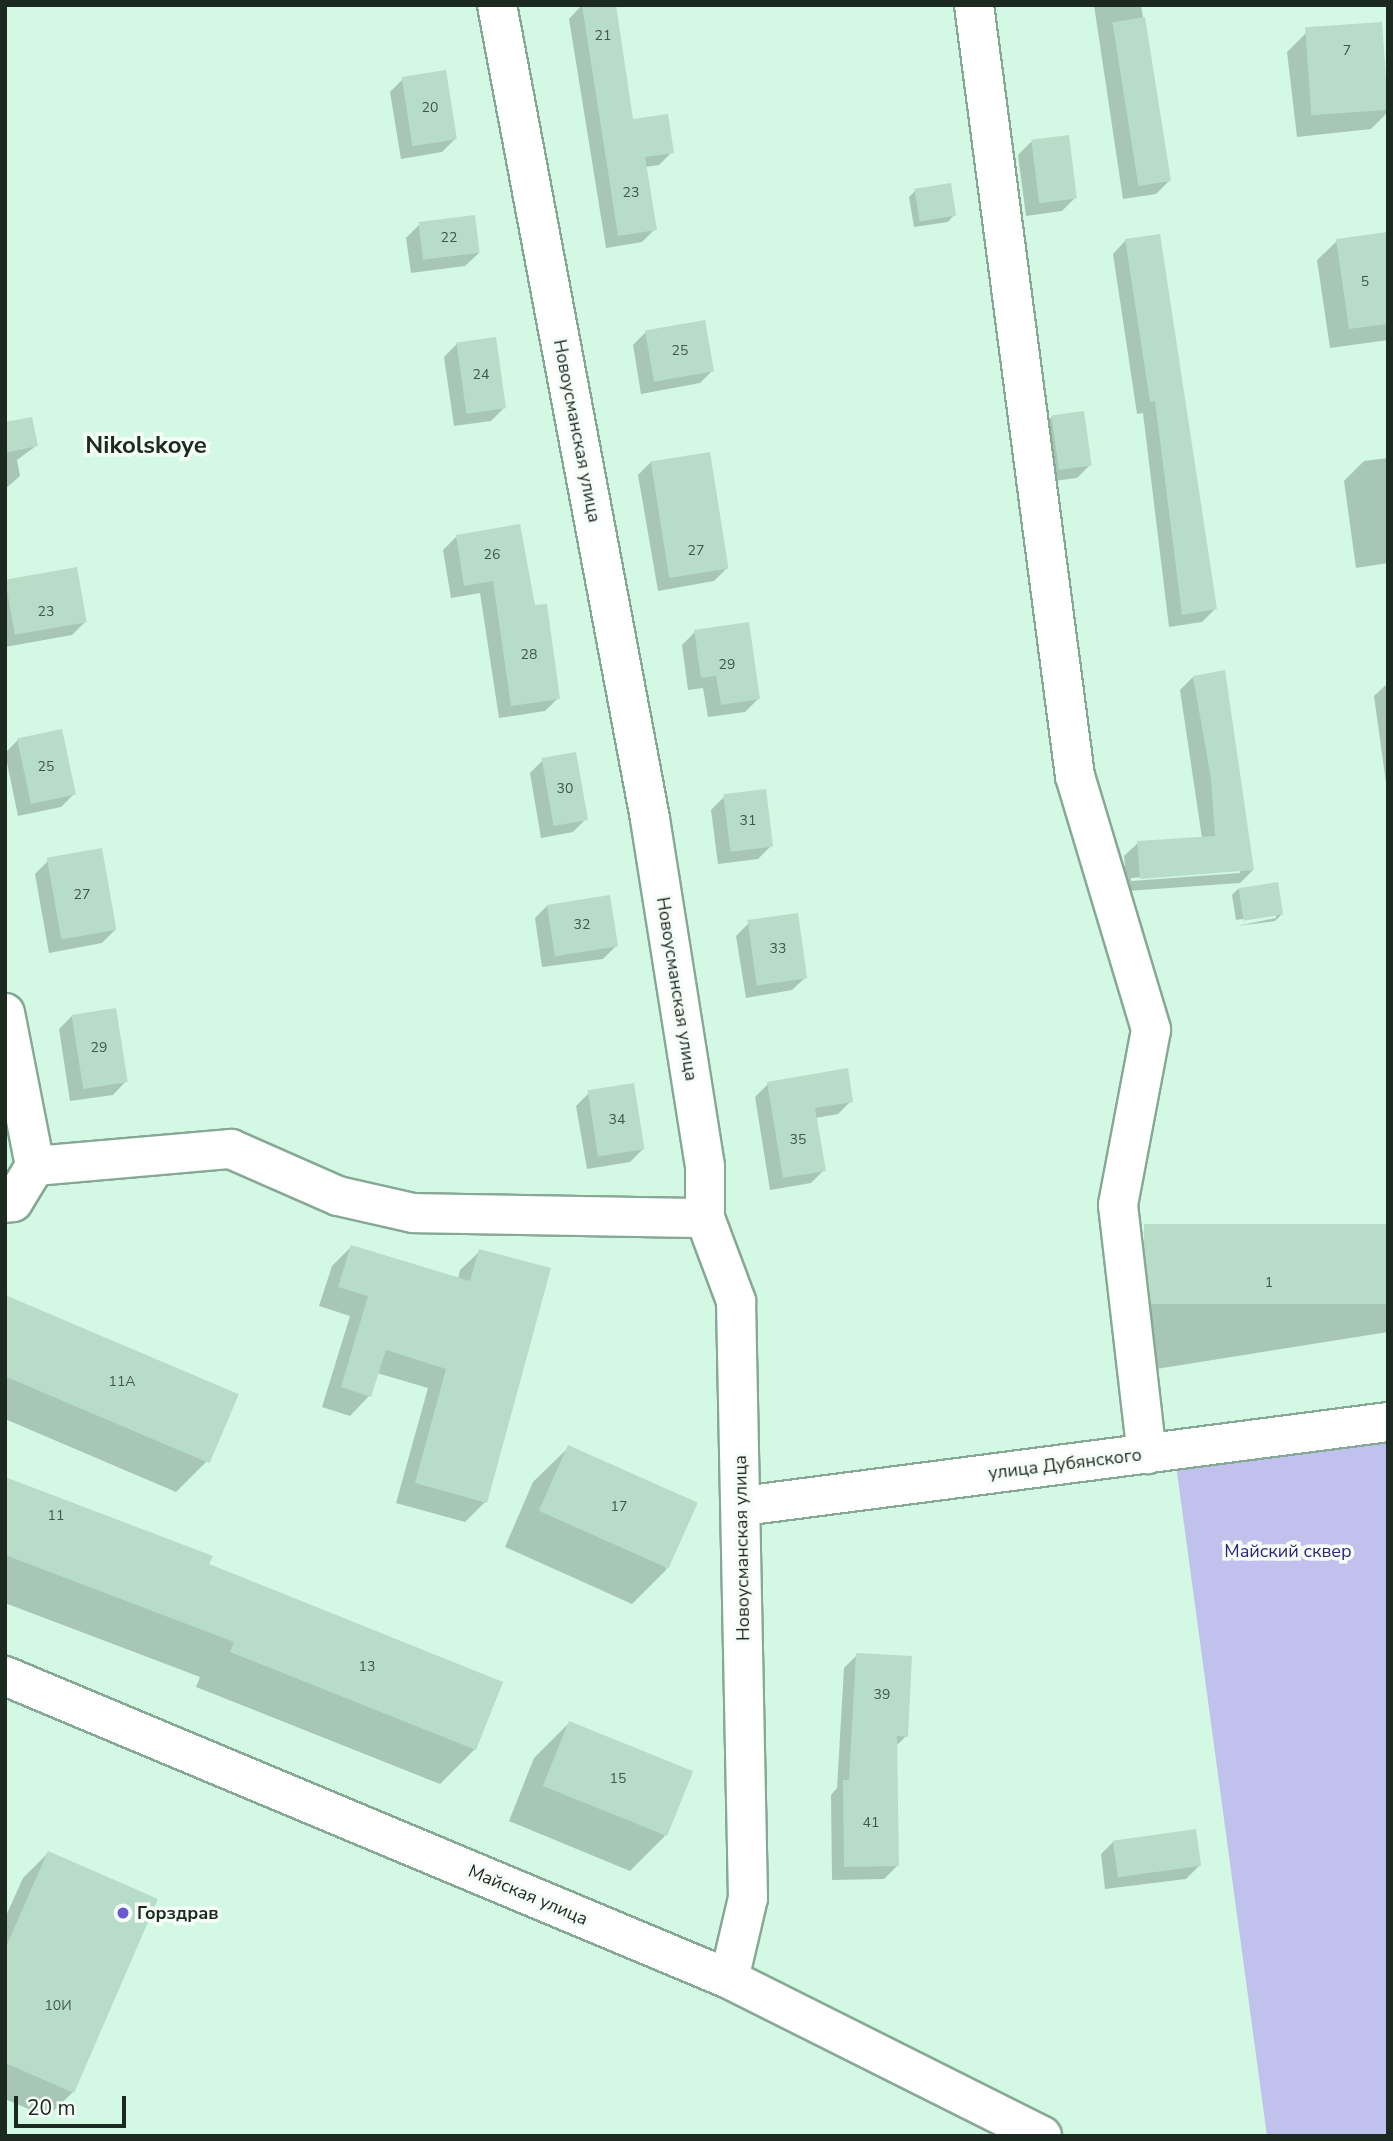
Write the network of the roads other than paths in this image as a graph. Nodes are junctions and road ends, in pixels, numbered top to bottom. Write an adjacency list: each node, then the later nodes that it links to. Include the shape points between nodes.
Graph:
1 (497, 5): 6 (street, Новоусманская улица, via 650,819 705,1166)
2 (974, 5): 8 (street, via 1075,776 1151,1030 1118,1205)
3 (5, 1013): 4 (street)
4 (35, 1166): 5 (street, via 13,1202); 6 (street, via 231,1149 338,1196 413,1213)
5 (5, 1203)
6 (705, 1218): 9 (street, Новоусманская улица, via 736,1301)
7 (1388, 1422): 8 (street, улица Дубянского)
8 (1147, 1454): 9 (street, улица Дубянского)
9 (743, 1506): 11 (street, Новоусманская улица, via 748,1898)
10 (5, 1676): 11 (street, Майская улица)
11 (729, 1979): 12 (street, Майская улица)
12 (1042, 2136)

